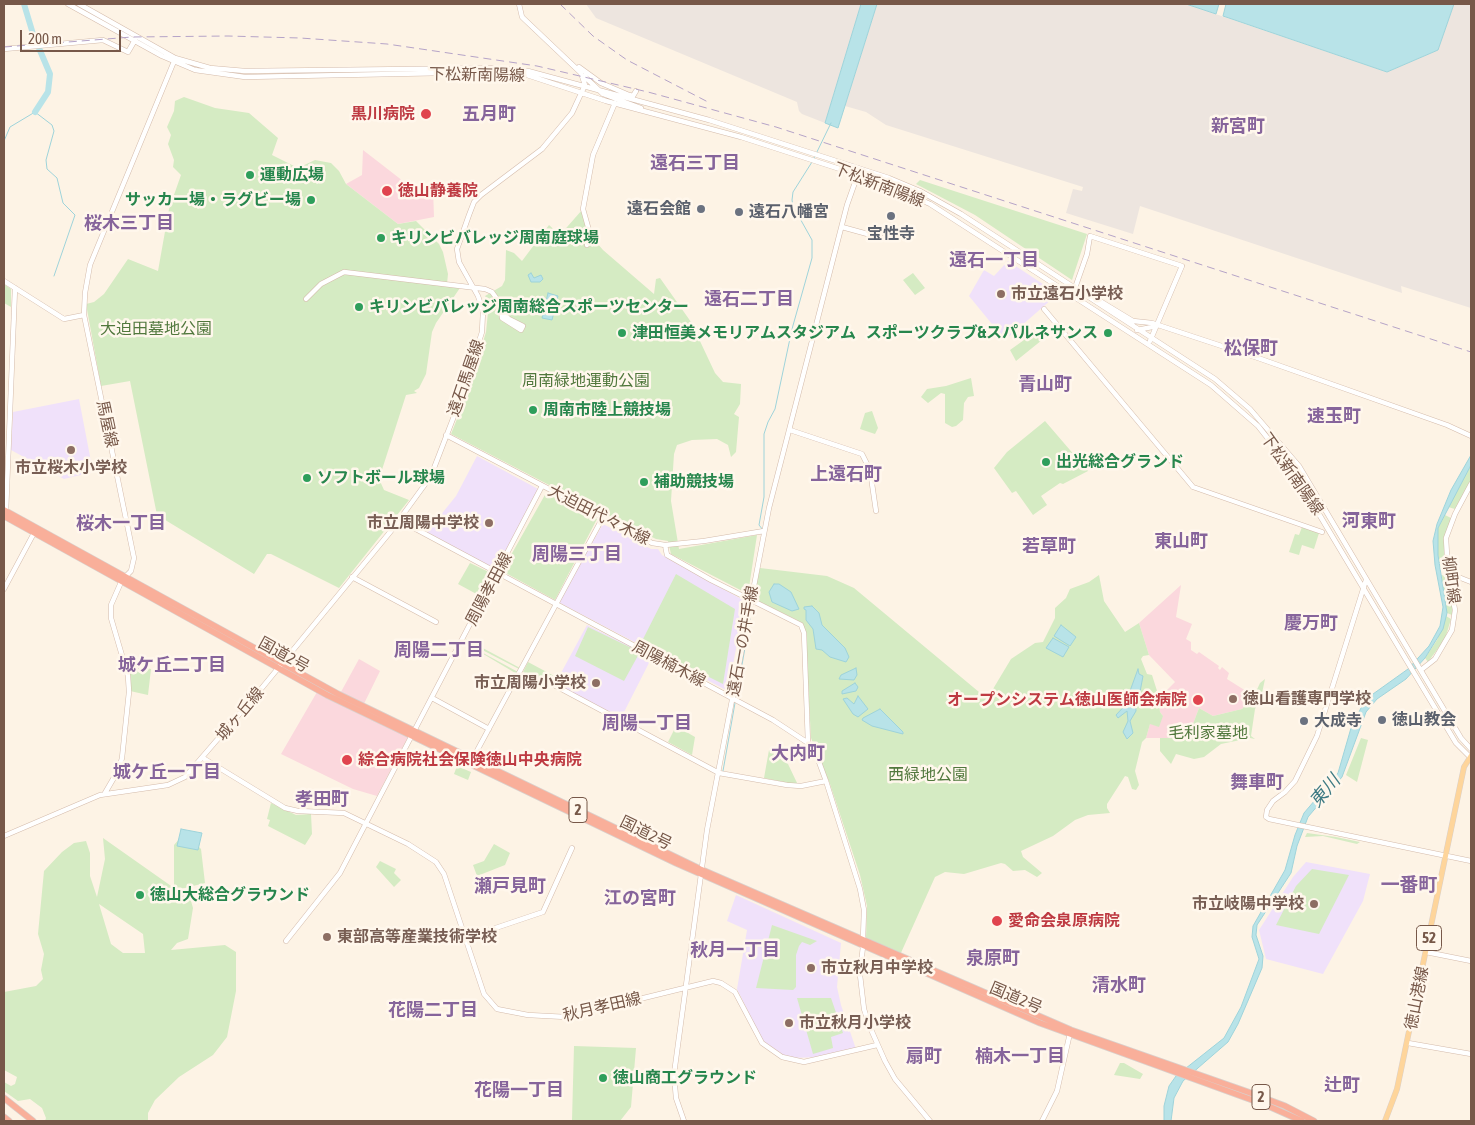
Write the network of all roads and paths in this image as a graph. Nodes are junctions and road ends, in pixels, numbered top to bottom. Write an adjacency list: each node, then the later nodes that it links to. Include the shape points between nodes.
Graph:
1 (68, 4): 4 (street, 下松新南陽線)
2 (79, 4): 4 (street, 下松新南陽線)
3 (518, 4): 5 (street, via 522,17)
4 (135, 38): 6 (street, via 128,52 103,40); 7 (street, 下松新南陽線)
5 (551, 45): 8 (street); 13 (street, via 601,83)
6 (4, 49)
7 (175, 60): 9 (street, 下松新南陽線, via 236,71 507,68); 12 (street, 下松新南陽線, via 210,73 245,77 517,73); 28 (street, 馬屋線, via 90,265 84,293)
8 (581, 73): 9 (street); 10 (street)
9 (585, 86): 10 (street, 下松新南陽線); 12 (street, 遠石馬屋線)
10 (596, 89): 13 (street, 下松新南陽線); 15 (street)
11 (636, 91): 13 (street)
12 (582, 93): 14 (street, 下松新南陽線); 22 (street, 遠石馬屋線, via 572,113 542,149 474,202 457,249 459,262)
13 (631, 97): 16 (street, 下松新南陽線)
14 (614, 103): 15 (street, 下松新南陽線); 20 (street, via 593,155 583,209 590,234)
15 (646, 111): 17 (street, 下松新南陽線, via 741,137)
16 (860, 169): 17 (street, 遠石一の井手線); 24 (street, 下松新南陽線, via 926,194)
17 (857, 175): 18 (street, 遠石一の井手線); 29 (street, 下松新南陽線, via 883,182 930,204)
18 (842, 227): 19 (street); 34 (street, 遠石一の井手線)
19 (882, 238)
20 (587, 245)
21 (4, 281): 23 (street)
22 (473, 286): 25 (street, via 344,272 321,284); 27 (street, via 492,292); 35 (street, 遠石馬屋線, via 483,311 482,332)
23 (14, 288): 28 (street, via 64,318); 40 (street)
24 (1077, 289): 30 (street, via 1133,321); 30 (street, via 1090,236 1182,266); 31 (street, 下松新南陽線)
25 (306, 299)
26 (1044, 309): 44 (street, via 1193,487)
27 (501, 311): 27 (street, via 502,318 520,330 523,326)
28 (84, 315): 50 (street, 馬屋線, via 134,558 131,570)
29 (1121, 326): 31 (street); 33 (street, 下松新南陽線)
30 (1157, 326): 31 (street); 32 (street); 36 (street)
31 (1138, 330): 32 (street, 下松新南陽線)
32 (1151, 338): 33 (street); 51 (street, 下松新南陽線, via 1215,379 1263,422 1299,466)
33 (1149, 344): 54 (street, 下松新南陽線, via 1211,385 1273,443)
34 (790, 430): 39 (street, via 862,454 870,470); 43 (street, 遠石一の井手線)
35 (446, 435): 38 (street, 大迫田代々木線); 42 (street, 遠石馬屋線, via 426,483)
36 (1471, 436)
37 (1471, 484): 48 (street, 柳町線, via 1446,538)
38 (542, 486): 41 (street, 大迫田代々木線); 47 (street, 周陽孝田線)
39 (876, 511)
40 (5, 513): 45 (highway, 国道2号 / 2); 50 (highway, 国道2号 / 2)
41 (602, 519): 46 (street, 大迫田代々木線, via 652,543); 56 (street)
42 (399, 520): 47 (street, 周陽楠木線); 49 (street, 遠石馬屋線)
43 (764, 531): 46 (street, 大迫田代々木線); 55 (street, 遠石一の井手線)
44 (1322, 532)
45 (34, 533): 50 (highway, 国道2号 / 2); 53 (street)
46 (664, 545): 55 (street, via 667,554)
47 (498, 573): 56 (street, 周陽楠木線); 61 (street, 周陽孝田線)
48 (1448, 573): 52 (street); 59 (street, 柳町線, via 1455,610 1452,630 1435,659)
49 (352, 577): 57 (street); 58 (street, 遠石馬屋線)
50 (124, 578): 58 (highway, 国道2号 / 2); 72 (street, 馬屋線, via 111,605 111,618 130,692 122,758)
51 (1366, 580): 54 (street); 59 (street, 下松新南陽線)
52 (1471, 582)
53 (4, 589)
54 (1364, 589): 67 (street, 下松新南陽線, via 1456,743); 76 (street, via 1309,754 1295,781 1267,810 1266,817)
55 (750, 600): 62 (street, 遠石一の井手線); 65 (street, via 803,628)
56 (555, 603): 62 (street, 周陽楠木線); 63 (street)
57 (436, 622)
58 (280, 665): 64 (highway, 国道2号 / 2); 68 (street, 城ヶ丘線)
59 (1420, 670): 66 (street, 下松新南陽線)
60 (554, 685): 70 (street)
61 (432, 698): 63 (street); 64 (street, 周陽孝田線)
62 (735, 700): 65 (street, 周陽楠木線); 70 (street, 遠石一の井手線)
63 (489, 729): 69 (street)
64 (414, 735): 69 (highway, 国道2号 / 2); 73 (street, 周陽孝田線); 78 (highway, 国道2号 / 2)
65 (808, 743): 71 (street, 周陽楠木線, via 816,754)
66 (1471, 749)
67 (1471, 757): 76 (main road, 徳山港線 / 52, via 1464,767)
68 (203, 758): 72 (street, 城ヶ丘線, via 185,777 168,785); 73 (street, 秋月孝田線, via 285,808 339,811)
69 (472, 760): 78 (highway, 国道2号 / 2)
70 (719, 772): 71 (street, via 787,785); 78 (street, 遠石一の井手線)
71 (826, 781): 81 (street, 周陽楠木線, via 860,889 864,910)
72 (105, 793): 74 (street, 城ヶ丘線)
73 (365, 822): 79 (street, 秋月孝田線, via 436,862 444,874); 80 (street, 周陽孝田線, via 340,873)
74 (4, 836)
75 (572, 848): 79 (street, via 543,912)
76 (1445, 856): 77 (street); 82 (main road, 徳山港線 / 52)
77 (1471, 861)
78 (700, 871): 81 (highway, 国道2号 / 2); 84 (street, 遠石一の井手線)
79 (466, 938): 84 (street, 秋月孝田線, via 484,994 497,1009 508,1012 566,1017)
80 (286, 941)
81 (863, 942): 85 (highway, 国道2号 / 2); 87 (street, 周陽楠木線, via 862,993 866,1018)
82 (1426, 952): 83 (street); 86 (main road, 徳山港線 / 52)
83 (1471, 961)
84 (684, 987): 87 (street, 秋月孝田線, via 713,981 730,988 739,998 762,1043 773,1053 791,1060 804,1062); 94 (street, 遠石一の井手線, via 674,1074 676,1098)
85 (1070, 1032): 89 (highway, 国道2号 / 2); 96 (street, via 1057,1091)
86 (1408, 1043): 88 (street); 99 (main road, 徳山港線 / 52, via 1397,1089)
87 (878, 1045): 95 (street, 周陽楠木線, via 895,1079)
88 (1471, 1054)
89 (1196, 1077): 97 (highway, 国道2号 / 2); 98 (highway, 2, via 1285,1106)
90 (4, 1098): 93 (highway)
91 (4, 1117): 92 (highway)
92 (9, 1121)
93 (33, 1121)
94 (684, 1121)
95 (930, 1121)
96 (1042, 1121)
97 (1302, 1121)
98 (1314, 1121)
99 (1384, 1121)

